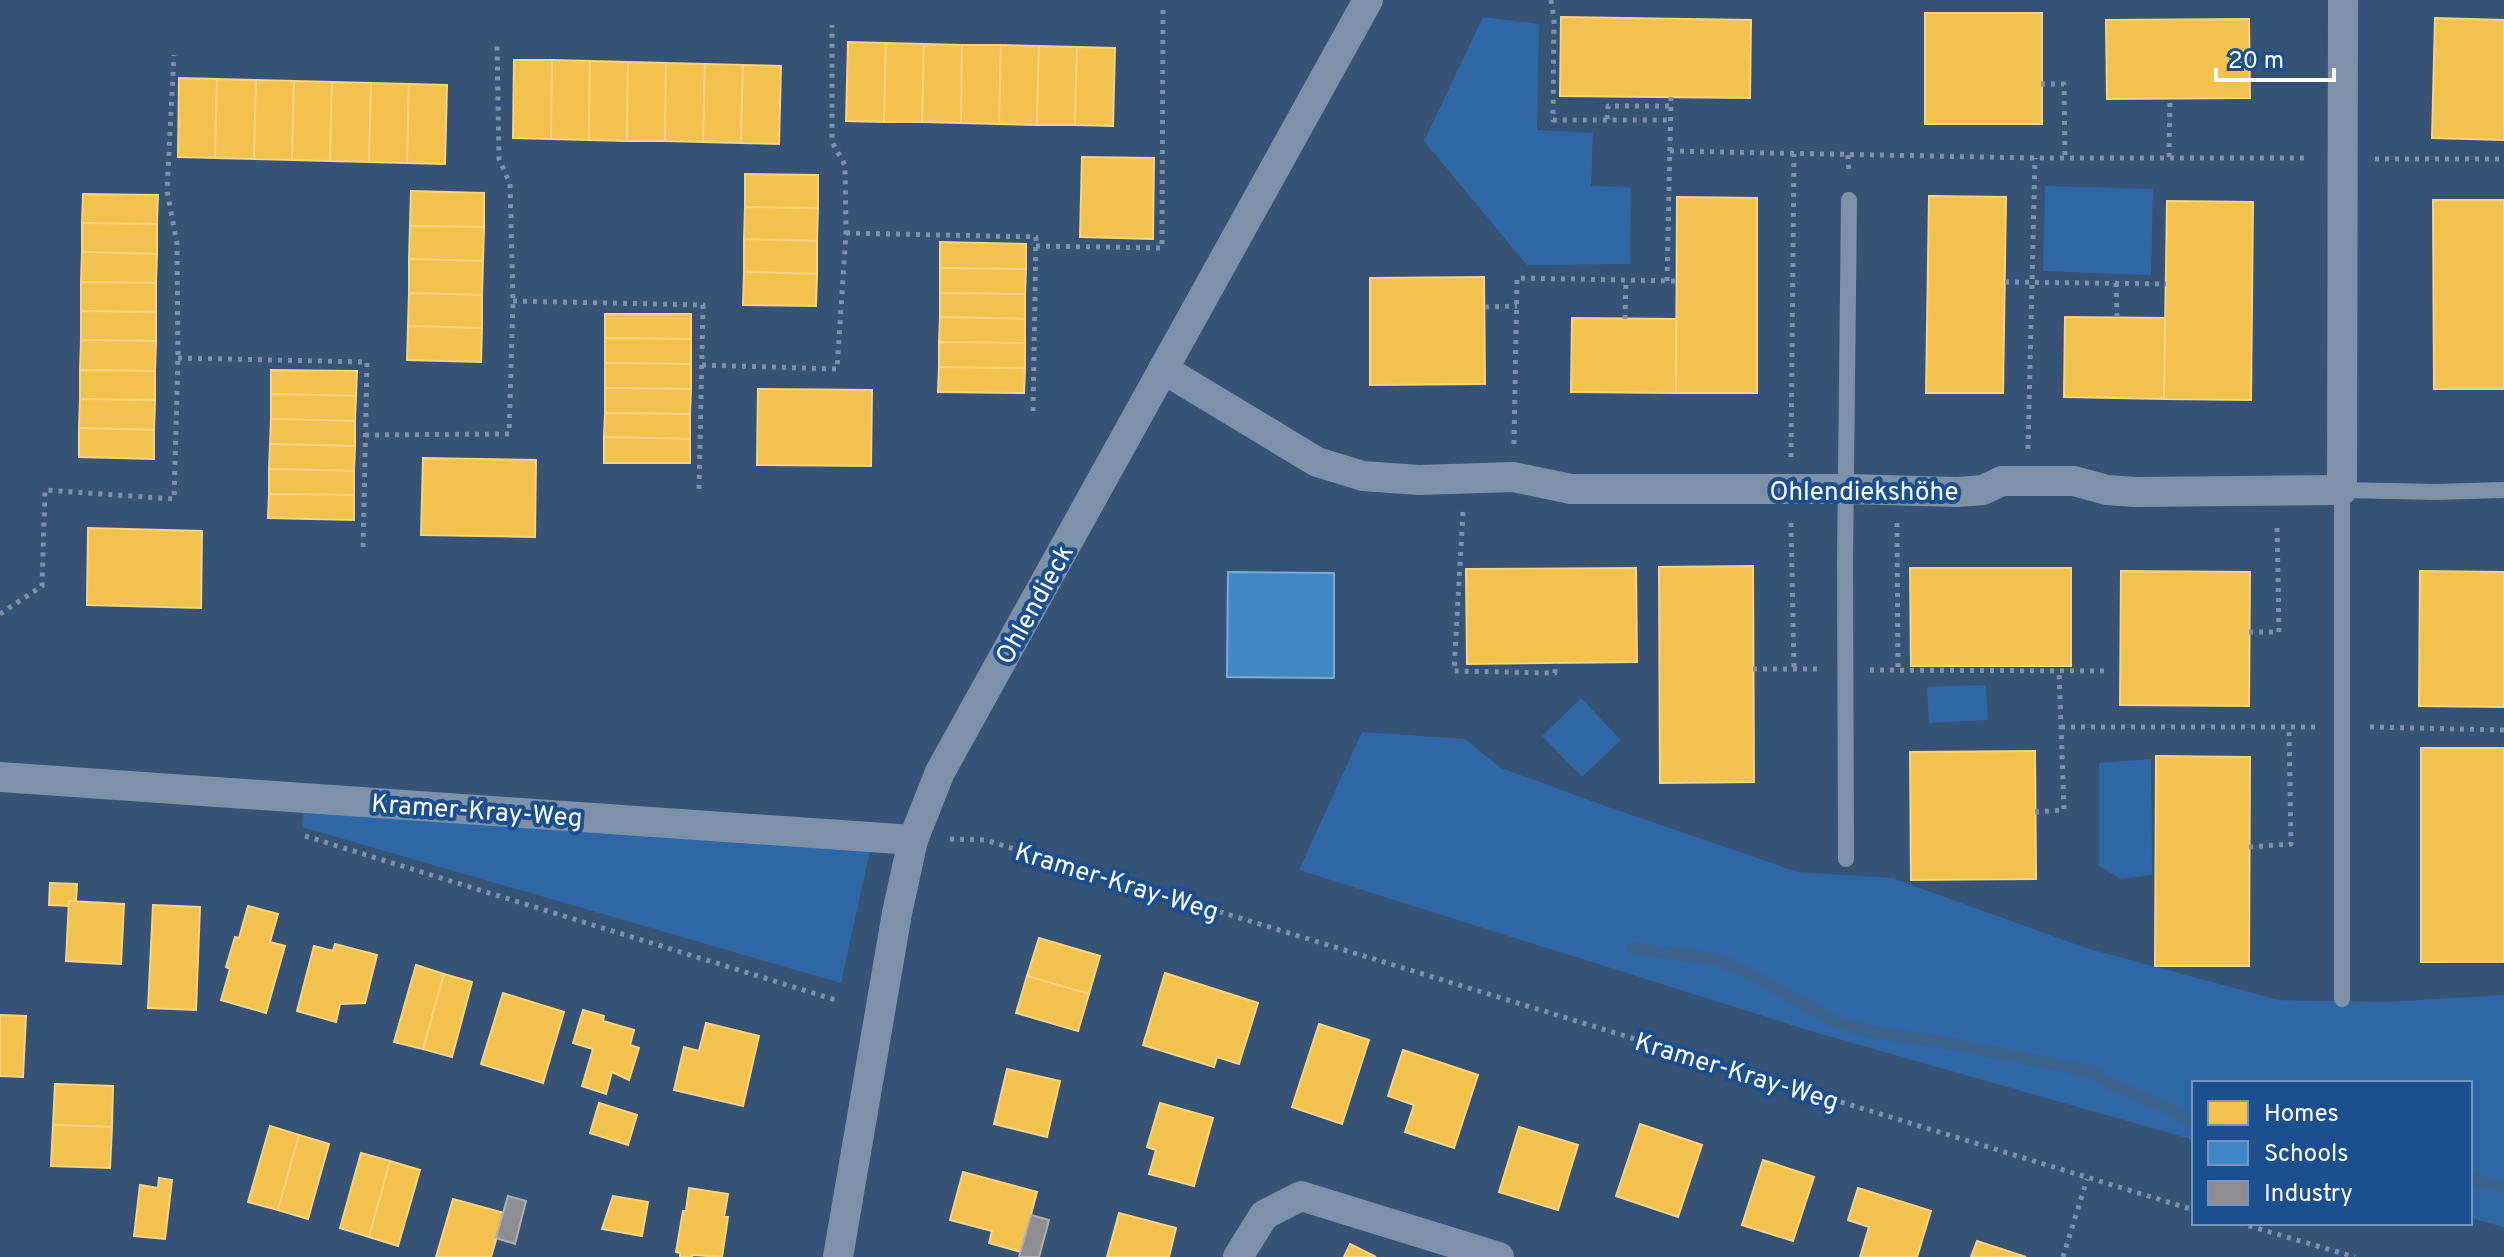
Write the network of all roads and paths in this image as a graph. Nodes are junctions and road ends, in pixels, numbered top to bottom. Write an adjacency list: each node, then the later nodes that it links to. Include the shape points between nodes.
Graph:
1 (1368, 0): 38 (street, Ohlendieck)
2 (1551, 0): 12 (path, via 1553,120)
3 (2343, 0): 19 (street)
4 (1163, 6): 23 (path, via 1162,248)
5 (832, 25): 22 (path, via 832,142 845,165)
6 (497, 41): 31 (path, via 499,159 510,184)
7 (174, 55): 36 (path, via 167,191 177,244)
8 (2041, 84): 18 (path, via 2064,84)
9 (1671, 97): 11 (path)
10 (2170, 99): 16 (path)
11 (1670, 106): 12 (path, via 1608,106); 13 (path)
12 (1607, 119): 13 (path)
13 (1670, 120): 14 (path)
14 (1670, 151): 15 (path); 25 (path)
15 (1794, 154): 17 (path); 46 (path)
16 (2169, 157): 18 (path); 19 (path)
17 (2035, 158): 18 (path); 28 (path)
18 (2065, 158)
19 (2342, 159): 20 (path); 49 (street)
20 (2504, 159)
21 (1849, 200): 44 (lane)
22 (846, 233): 23 (path, via 1036,237); 37 (path, via 837,369)
23 (1036, 246): 39 (path)
24 (1626, 279): 25 (path); 32 (path, via 1517,278); 35 (path)
25 (1667, 281): 26 (path)
26 (1677, 281)
27 (2005, 282): 28 (path)
28 (2031, 282): 29 (path); 43 (path)
29 (2116, 283): 30 (path); 34 (path)
30 (2166, 284)
31 (513, 301): 37 (path, via 703,305); 40 (path, via 509,434)
32 (1517, 306): 33 (path); 41 (path)
33 (1485, 307)
34 (2117, 318)
35 (1625, 319)
36 (178, 358): 40 (path, via 367,362); 52 (path, via 174,499 45,490 42,586)
37 (702, 365): 45 (path)
38 (1163, 369): 42 (street, Ohlendiekshöhe, via 1317,462 1363,476); 68 (street, Ohlendieck, via 940,772)
39 (1033, 413)
40 (365, 435): 51 (path)
41 (1513, 477): 42 (street, Ohlendiekshöhe); 46 (street, Ohlendiekshöhe, via 1571,489)
42 (1465, 479): 54 (path, via 1454,671 1555,673)
43 (2027, 480): 47 (street, Ohlendiekshöhe, via 1958,492); 48 (street, Ohlendiekshöhe, via 2074,481 2135,492)
44 (1847, 489): 46 (street, Ohlendiekshöhe); 47 (street, Ohlendiekshöhe); 57 (lane)
45 (699, 490)
46 (1790, 490): 56 (path)
47 (1897, 490): 58 (path)
48 (2277, 490): 49 (street, Ohlendiekshöhe); 53 (path, via 2279,632)
49 (2342, 490): 50 (lane); 61 (lane)
50 (2504, 490)
51 (363, 552)
52 (0, 614)
53 (2249, 632)
54 (1555, 663)
55 (1753, 669): 56 (path)
56 (1794, 669): 57 (path)
57 (1845, 670): 58 (path); 70 (lane)
58 (1898, 670): 59 (path)
59 (2059, 671): 60 (path); 62 (path)
60 (2106, 671)
61 (2341, 726): 63 (path); 64 (path); 71 (lane)
62 (2061, 727): 63 (path); 66 (path, via 2064,810)
63 (2289, 727): 69 (path, via 2291,844)
64 (2504, 730)
65 (0, 777): 68 (street, Kramer-Kray-Weg)
66 (2035, 812)
67 (305, 836): 72 (path)
68 (913, 840): 73 (path, Kramer-Kray-Weg, via 985,840); 76 (street, Ohlendieck)
69 (2249, 847)
70 (1846, 859)
71 (2342, 999)
72 (839, 1001)
73 (2087, 1179): 74 (path, Kramer-Kray-Weg); 79 (path)
74 (2192, 1209)
75 (2246, 1225): 80 (path)
76 (838, 1257)
77 (1238, 1257): 78 (street, via 1264,1215 1301,1196)
78 (1499, 1257)
79 (2063, 1257)
80 (2355, 1257)

